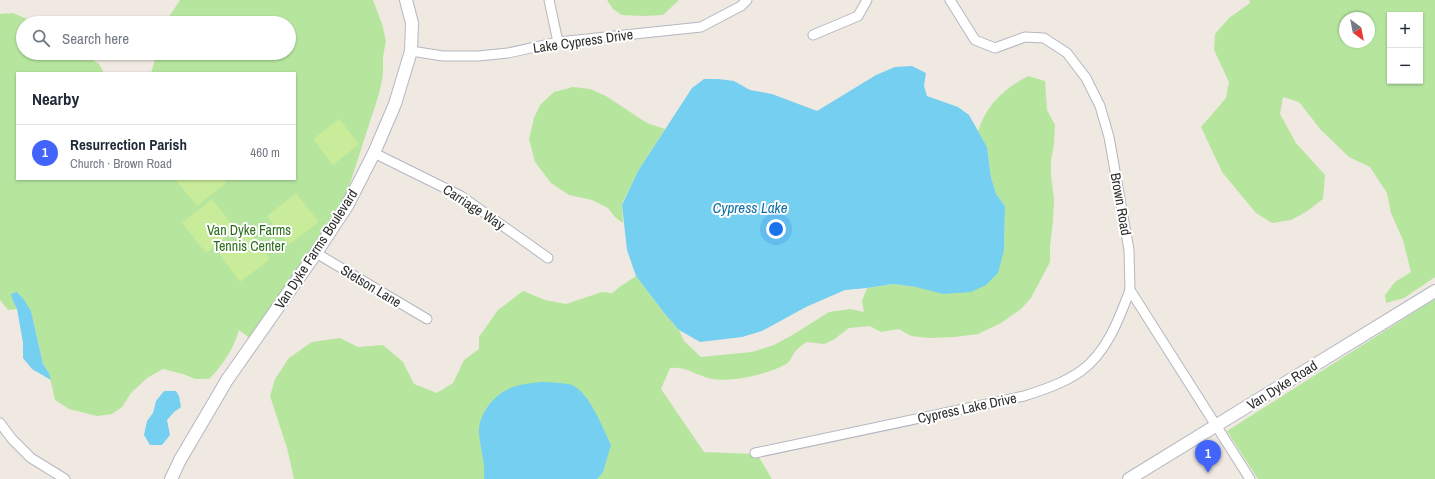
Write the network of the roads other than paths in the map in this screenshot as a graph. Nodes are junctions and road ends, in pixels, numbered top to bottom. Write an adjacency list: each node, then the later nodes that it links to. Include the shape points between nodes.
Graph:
1 (406, 0): 8 (street, Van Dyke Farms Boulevard, via 412,23)
2 (550, 0): 7 (street)
3 (747, 0): 7 (street, Lake Cypress Drive, via 741,6 701,27)
4 (866, 0): 6 (street, via 858,16)
5 (950, 0): 12 (street, Brown Road, via 974,40 995,48 1025,37 1044,38 1067,53 1086,78 1100,106 1109,137 1129,250)
6 (813, 35)
7 (558, 42): 8 (street, Lake Cypress Drive, via 508,53 478,56 444,56)
8 (411, 51): 9 (street, Van Dyke Farms Boulevard, via 395,104)
9 (374, 153): 10 (street, Van Dyke Farms Boulevard, via 347,206); 11 (street, Carriage Way, via 461,196)
10 (316, 253): 14 (street, Stetson Lane); 19 (street, Van Dyke Farms Boulevard, via 227,380)
11 (548, 258)
12 (1130, 290): 16 (street); 17 (street, Cypress Lake Drive, via 1114,329 1094,359 1080,371 1050,387 1024,396)
13 (1435, 290): 16 (street, Van Dyke Road)
14 (427, 319)
15 (0, 423): 18 (street, via 31,458)
16 (1216, 426): 20 (street, Van Dyke Road); 21 (street)
17 (755, 453)
18 (65, 479)
19 (171, 479)
20 (1129, 479)
21 (1250, 479)

